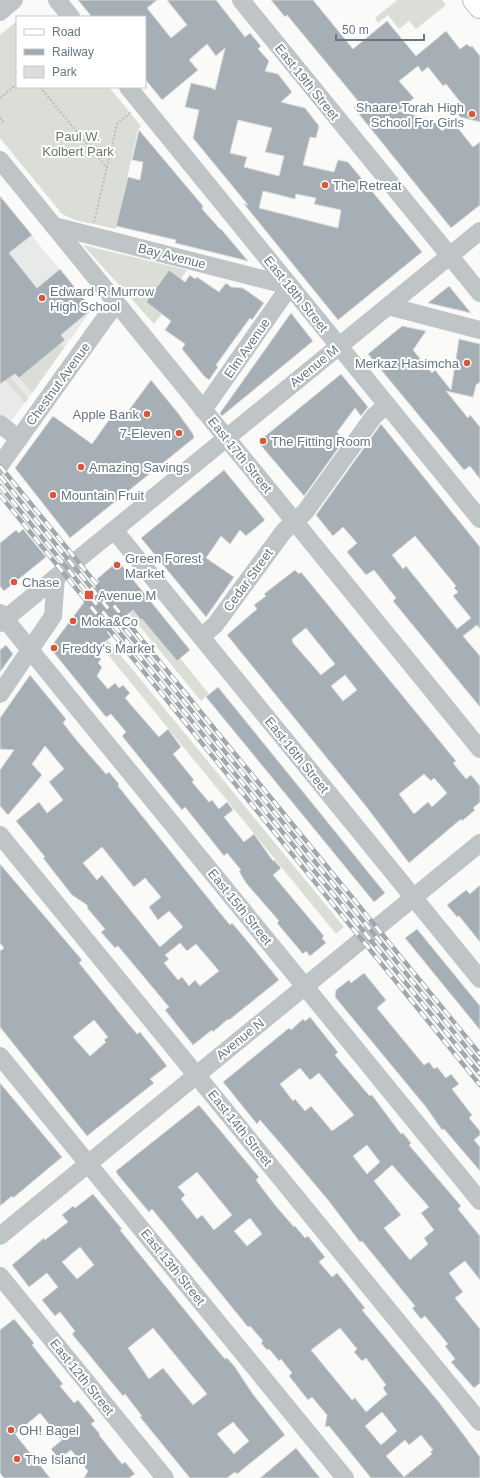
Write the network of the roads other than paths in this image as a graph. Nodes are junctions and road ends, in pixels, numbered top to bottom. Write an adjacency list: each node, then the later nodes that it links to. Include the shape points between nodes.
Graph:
1 (14, 0): 6 (street)
2 (57, 0): 7 (street)
3 (241, 0): 12 (street, East 19th Street)
4 (474, 0): 5 (main road)
5 (480, 7)
6 (0, 12)
7 (70, 16)
8 (129, 88): 13 (street, East 18th Street)
9 (0, 160): 10 (street, East 17th Street)
10 (54, 226): 13 (street, Bay Avenue); 15 (street, East 17th Street)
11 (480, 231): 12 (street, Avenue M)
12 (449, 256): 14 (street, East 19th Street); 16 (street, Avenue M)
13 (290, 286): 18 (street, East 18th Street); 20 (street, Elm Avenue)
14 (480, 293)
15 (116, 302): 20 (street, East 17th Street); 23 (street, Chestnut Avenue)
16 (388, 306): 17 (street); 18 (street, Avenue M)
17 (480, 330)
18 (338, 346): 19 (street, East 18th Street); 22 (street, Avenue M)
19 (387, 405): 25 (street, East 18th Street); 26 (street, Cedar Street, via 374,416 305,512)
20 (204, 410): 22 (street, East 17th Street)
21 (0, 424): 23 (street)
22 (226, 438): 26 (street, East 17th Street); 27 (street, Avenue M)
23 (19, 439): 24 (street, Chestnut Avenue)
24 (0, 465)
25 (480, 519)
26 (294, 522): 30 (street, Cedar Street, via 284,531 215,625); 33 (street, East 17th Street)
27 (114, 530): 28 (street, Avenue M); 30 (street, East 16th Street)
28 (56, 577): 29 (street, Avenue M); 31 (street, via 53,616)
29 (2, 618): 31 (street, East 15th Street)
30 (201, 637): 36 (street, East 16th Street)
31 (31, 651): 32 (street); 38 (street, East 15th Street)
32 (0, 694)
33 (480, 749)
34 (0, 835): 40 (street, East 14th Street)
35 (480, 843): 36 (street, Avenue N)
36 (413, 897): 37 (street, East 16th Street); 38 (street, Avenue N)
37 (480, 979)
38 (305, 986): 40 (street, Avenue N); 42 (street, East 15th Street)
39 (0, 1056): 41 (street, East 13th Street)
40 (197, 1075): 41 (street, Avenue N); 45 (street, East 14th Street)
41 (89, 1164): 43 (street, Avenue N); 47 (street, East 13th Street)
42 (480, 1201)
43 (0, 1236)
44 (0, 1276): 46 (street, East 12th Street)
45 (480, 1422)
46 (165, 1478)
47 (345, 1478)

